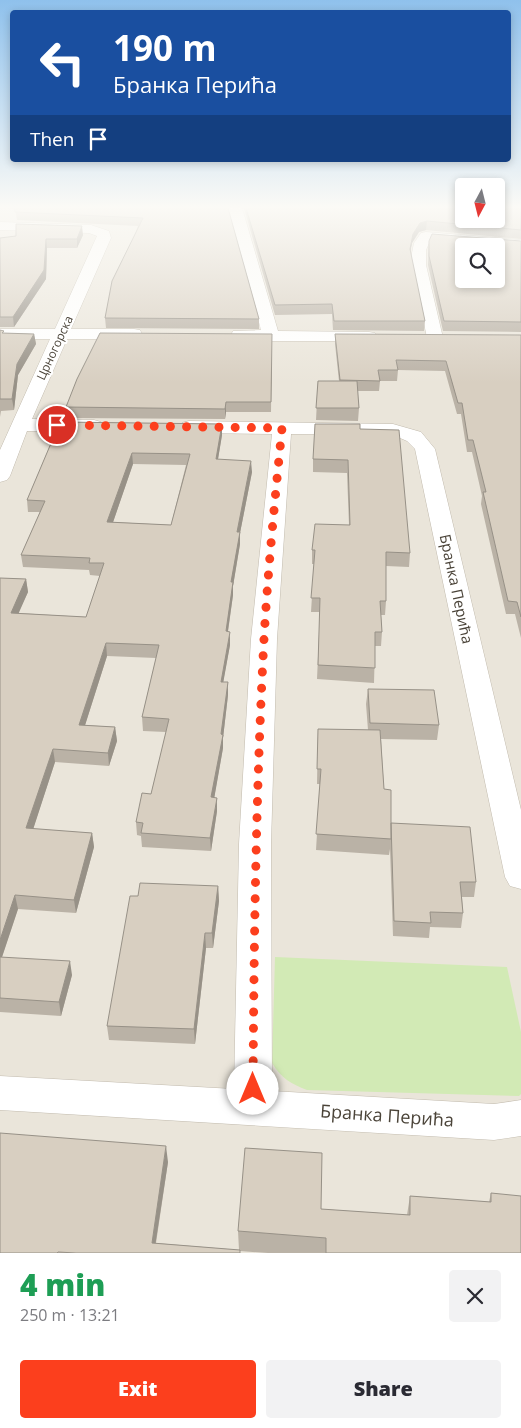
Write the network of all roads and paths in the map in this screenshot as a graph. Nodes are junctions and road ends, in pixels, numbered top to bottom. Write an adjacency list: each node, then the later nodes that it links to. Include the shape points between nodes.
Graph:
1 (93, 266): 5 (street, Црногорска)
2 (251, 266): 8 (street)
3 (419, 266): 11 (street)
4 (0, 334): 5 (street)
5 (62, 334): 6 (street); 13 (street, Црногорска)
6 (151, 335)
7 (221, 335): 8 (street)
8 (271, 336): 9 (street)
9 (387, 337)
10 (416, 338): 11 (street)
11 (435, 338): 12 (street)
12 (454, 338)
13 (20, 425): 14 (street); 17 (street, Црногорска)
14 (117, 426)
15 (165, 427): 16 (street, Бранка Перића)
16 (282, 428): 18 (street, Бранка Перића, via 396,429 422,442); 20 (street, via 263,658 255,844)
17 (0, 476)
18 (521, 877)
19 (0, 1093): 20 (street, Бранка Перића)
20 (253, 1107): 21 (street, Бранка Перића, via 494,1122)
21 (521, 1118)

